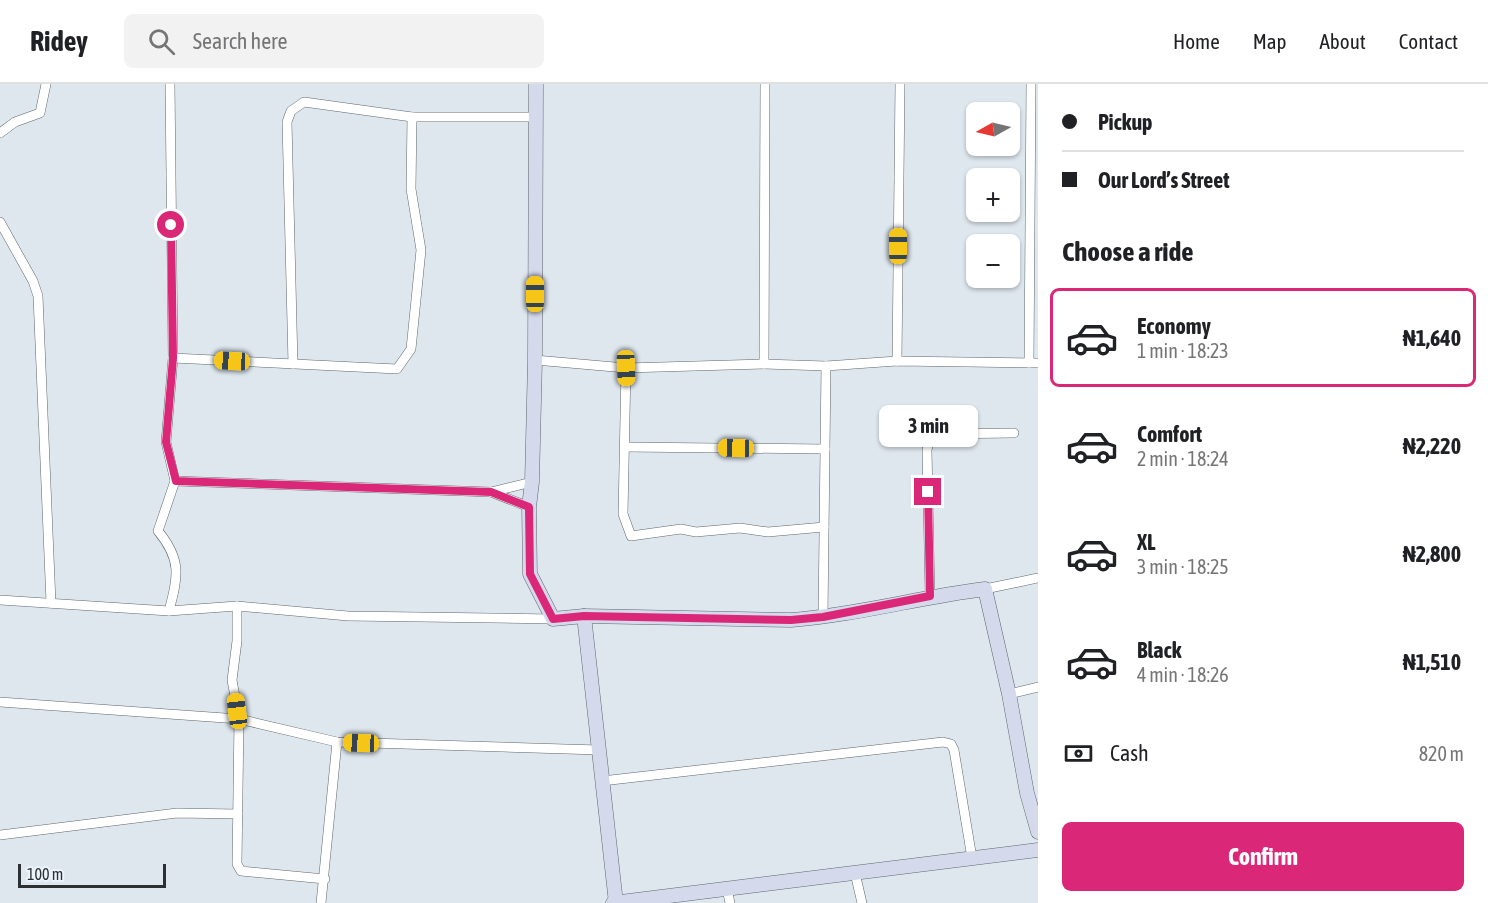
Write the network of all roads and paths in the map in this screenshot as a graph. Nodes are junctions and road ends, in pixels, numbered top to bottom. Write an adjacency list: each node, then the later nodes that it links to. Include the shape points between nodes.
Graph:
1 (46, 84): 9 (street, via 40,113 15,122)
2 (170, 84): 11 (street)
3 (536, 84): 8 (street)
4 (765, 84): 16 (street)
5 (900, 84): 13 (street)
6 (1031, 84): 14 (street)
7 (412, 117): 8 (street); 15 (street, via 412,208 421,250 411,349 397,369); 15 (street, via 304,102 291,111 287,122)
8 (535, 117): 12 (street)
9 (0, 134)
10 (0, 222): 31 (street, via 38,296)
11 (173, 358): 15 (street); 22 (street, via 166,442)
12 (535, 360): 18 (street); 23 (street)
13 (897, 361): 14 (street); 17 (street)
14 (1033, 363)
15 (292, 364)
16 (764, 364): 17 (street); 18 (street)
17 (826, 366): 21 (street)
18 (626, 368): 20 (street)
19 (1014, 433): 29 (street, via 938,434 930,438)
20 (625, 447): 21 (street); 26 (street, via 623,514 631,536 681,529 696,532 740,528 768,532)
21 (825, 449): 26 (street)
22 (176, 481): 24 (street); 33 (street, via 158,531 171,548 178,579)
23 (532, 482): 24 (street); 25 (street)
24 (491, 492): 25 (street)
25 (529, 507): 36 (street, via 530,574)
26 (824, 527): 35 (street)
27 (1038, 578): 28 (street)
28 (985, 589): 29 (street); 38 (street)
29 (930, 596): 35 (street)
30 (0, 600): 31 (street)
31 (51, 603): 33 (street)
32 (237, 606): 33 (street); 36 (street, via 348,616); 40 (street, via 232,680)
33 (169, 611)
34 (584, 616): 35 (street, via 791,620); 36 (street); 42 (street)
35 (823, 617)
36 (553, 619)
37 (1038, 687): 38 (street)
38 (1009, 694): 44 (street)
39 (0, 702): 40 (street)
40 (239, 719): 41 (street); 45 (street)
41 (337, 742): 42 (street); 51 (street)
42 (599, 750): 43 (street)
43 (602, 781): 49 (street, via 943,742 951,744 954,750); 54 (street)
44 (1033, 791): 46 (street)
45 (237, 814): 47 (street, via 177,813); 51 (street, via 237,864 241,871)
46 (1038, 832)
47 (0, 835)
48 (1038, 850): 49 (street)
49 (972, 858): 50 (street)
50 (855, 873): 52 (street); 56 (street)
51 (325, 879): 53 (street)
52 (727, 889): 54 (street); 55 (street)
53 (321, 903)
54 (615, 903)
55 (730, 903)
56 (862, 903)

